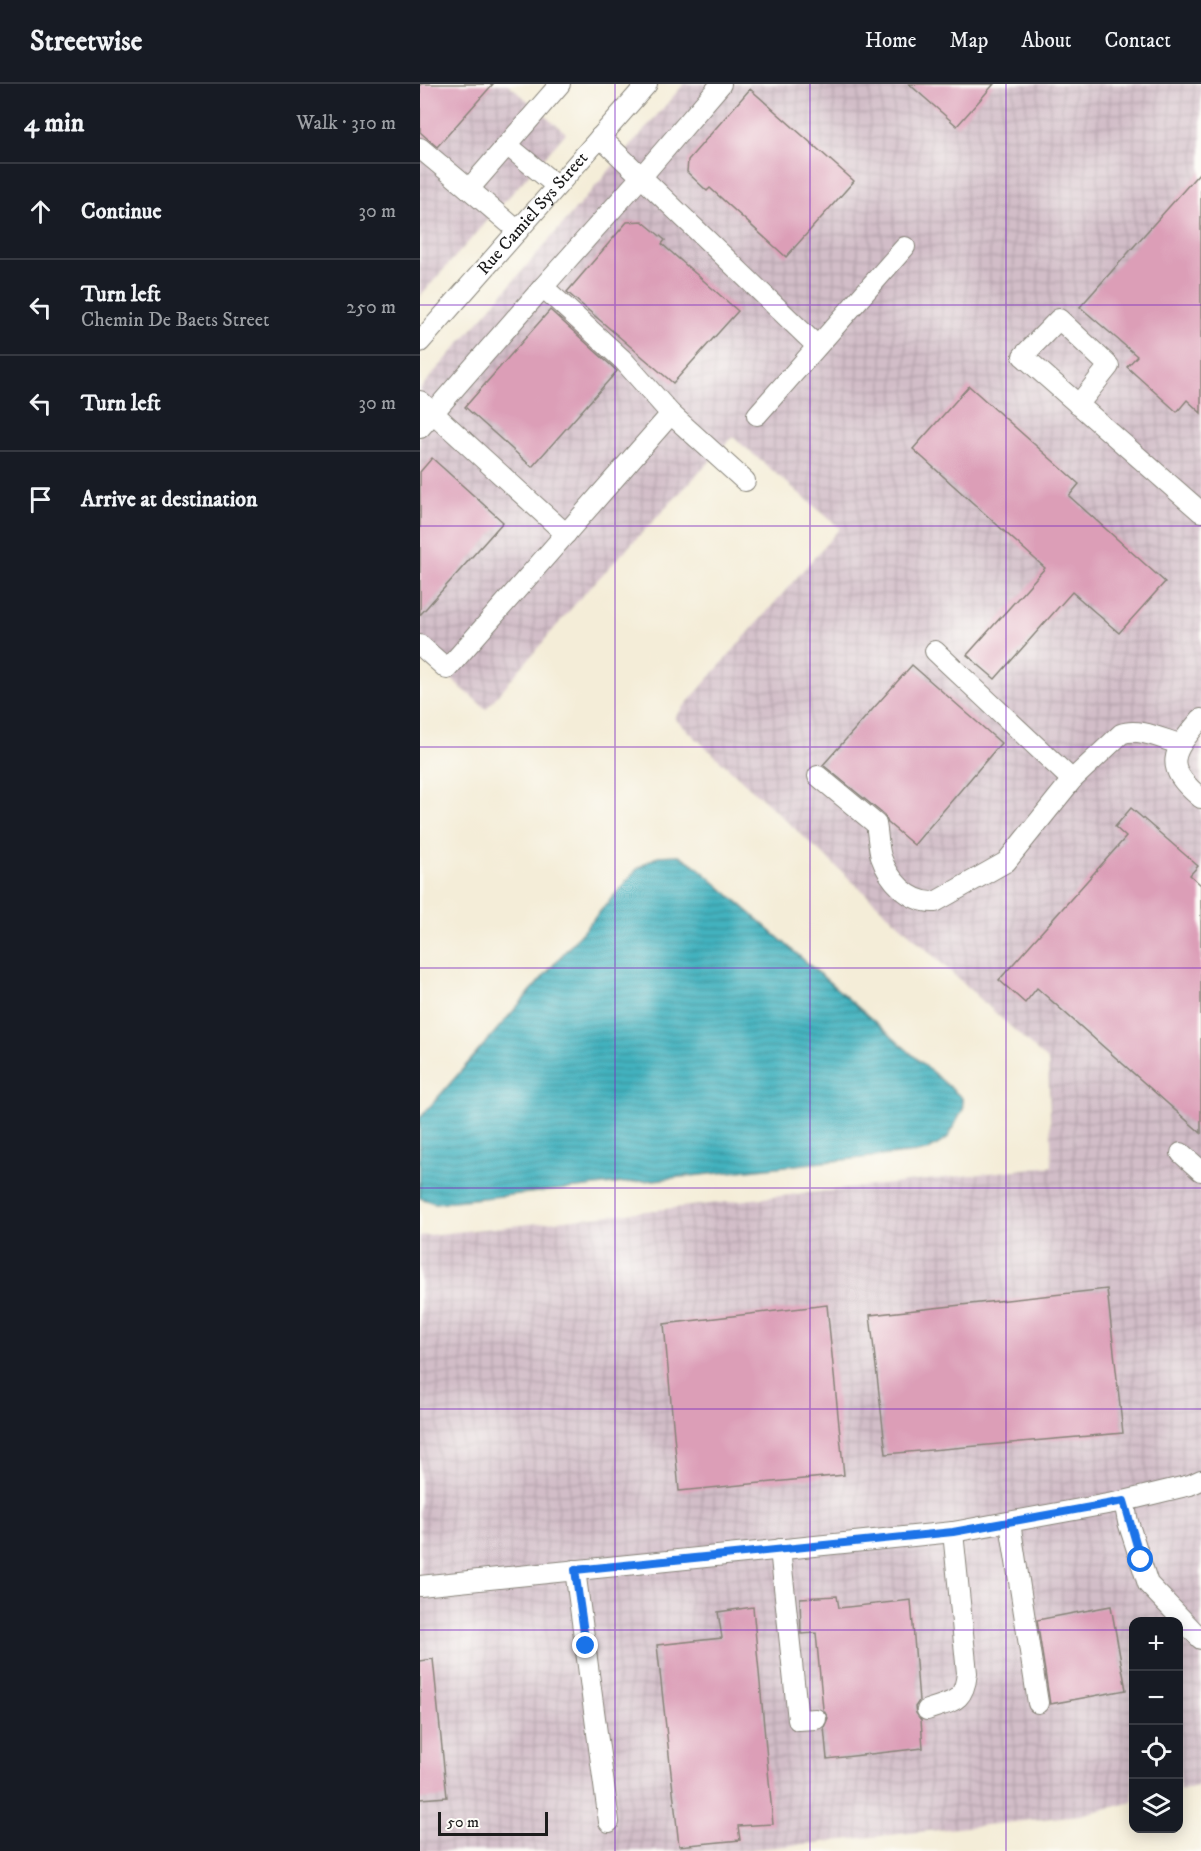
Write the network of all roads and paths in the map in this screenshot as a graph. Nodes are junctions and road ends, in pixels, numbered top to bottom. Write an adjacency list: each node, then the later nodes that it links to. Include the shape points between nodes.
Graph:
1 (560, 84): 5 (street)
2 (721, 84): 7 (street)
3 (641, 86): 4 (street, Rue Camiel Sys Street)
4 (600, 137): 7 (street); 8 (street, Rue Camiel Sys Street)
5 (507, 145): 8 (street); 9 (street)
6 (420, 148): 9 (street)
7 (642, 176): 12 (street); 14 (street)
8 (557, 186): 10 (street, Rue Camiel Sys Street)
9 (469, 189): 10 (street)
10 (518, 231): 13 (street, Rue Camiel Sys Street)
11 (904, 247): 14 (street)
12 (543, 286): 16 (street); 17 (street, via 623,360)
13 (420, 342)
14 (817, 346): 18 (street)
15 (1078, 405): 20 (street)
16 (424, 414): 21 (street)
17 (671, 414): 19 (street); 21 (street)
18 (757, 415)
19 (745, 481)
20 (1201, 512)
21 (566, 534): 22 (street, via 447,669)
22 (420, 645)
23 (935, 651): 27 (street)
24 (1201, 719): 25 (street)
25 (1179, 744): 27 (street, via 1128,731); 28 (street, via 1177,771 1183,784)
26 (818, 776): 27 (street, via 876,824 881,856 888,870 898,886 924,902 935,902 1006,862)
27 (1072, 780)
28 (1201, 798)
29 (1181, 1153): 30 (street)
30 (1201, 1171)
31 (1201, 1480): 32 (street)
32 (1124, 1501): 33 (street); 38 (street, via 1148,1584)
33 (1010, 1522): 34 (street); 39 (street)
34 (953, 1532): 35 (street); 40 (street, via 967,1673 965,1688 955,1700)
35 (780, 1550): 36 (street); 41 (street, via 798,1720)
36 (575, 1570): 37 (street); 42 (street)
37 (420, 1586)
38 (1201, 1639)
39 (1038, 1703)
40 (927, 1710)
41 (816, 1719)
42 (609, 1822)

